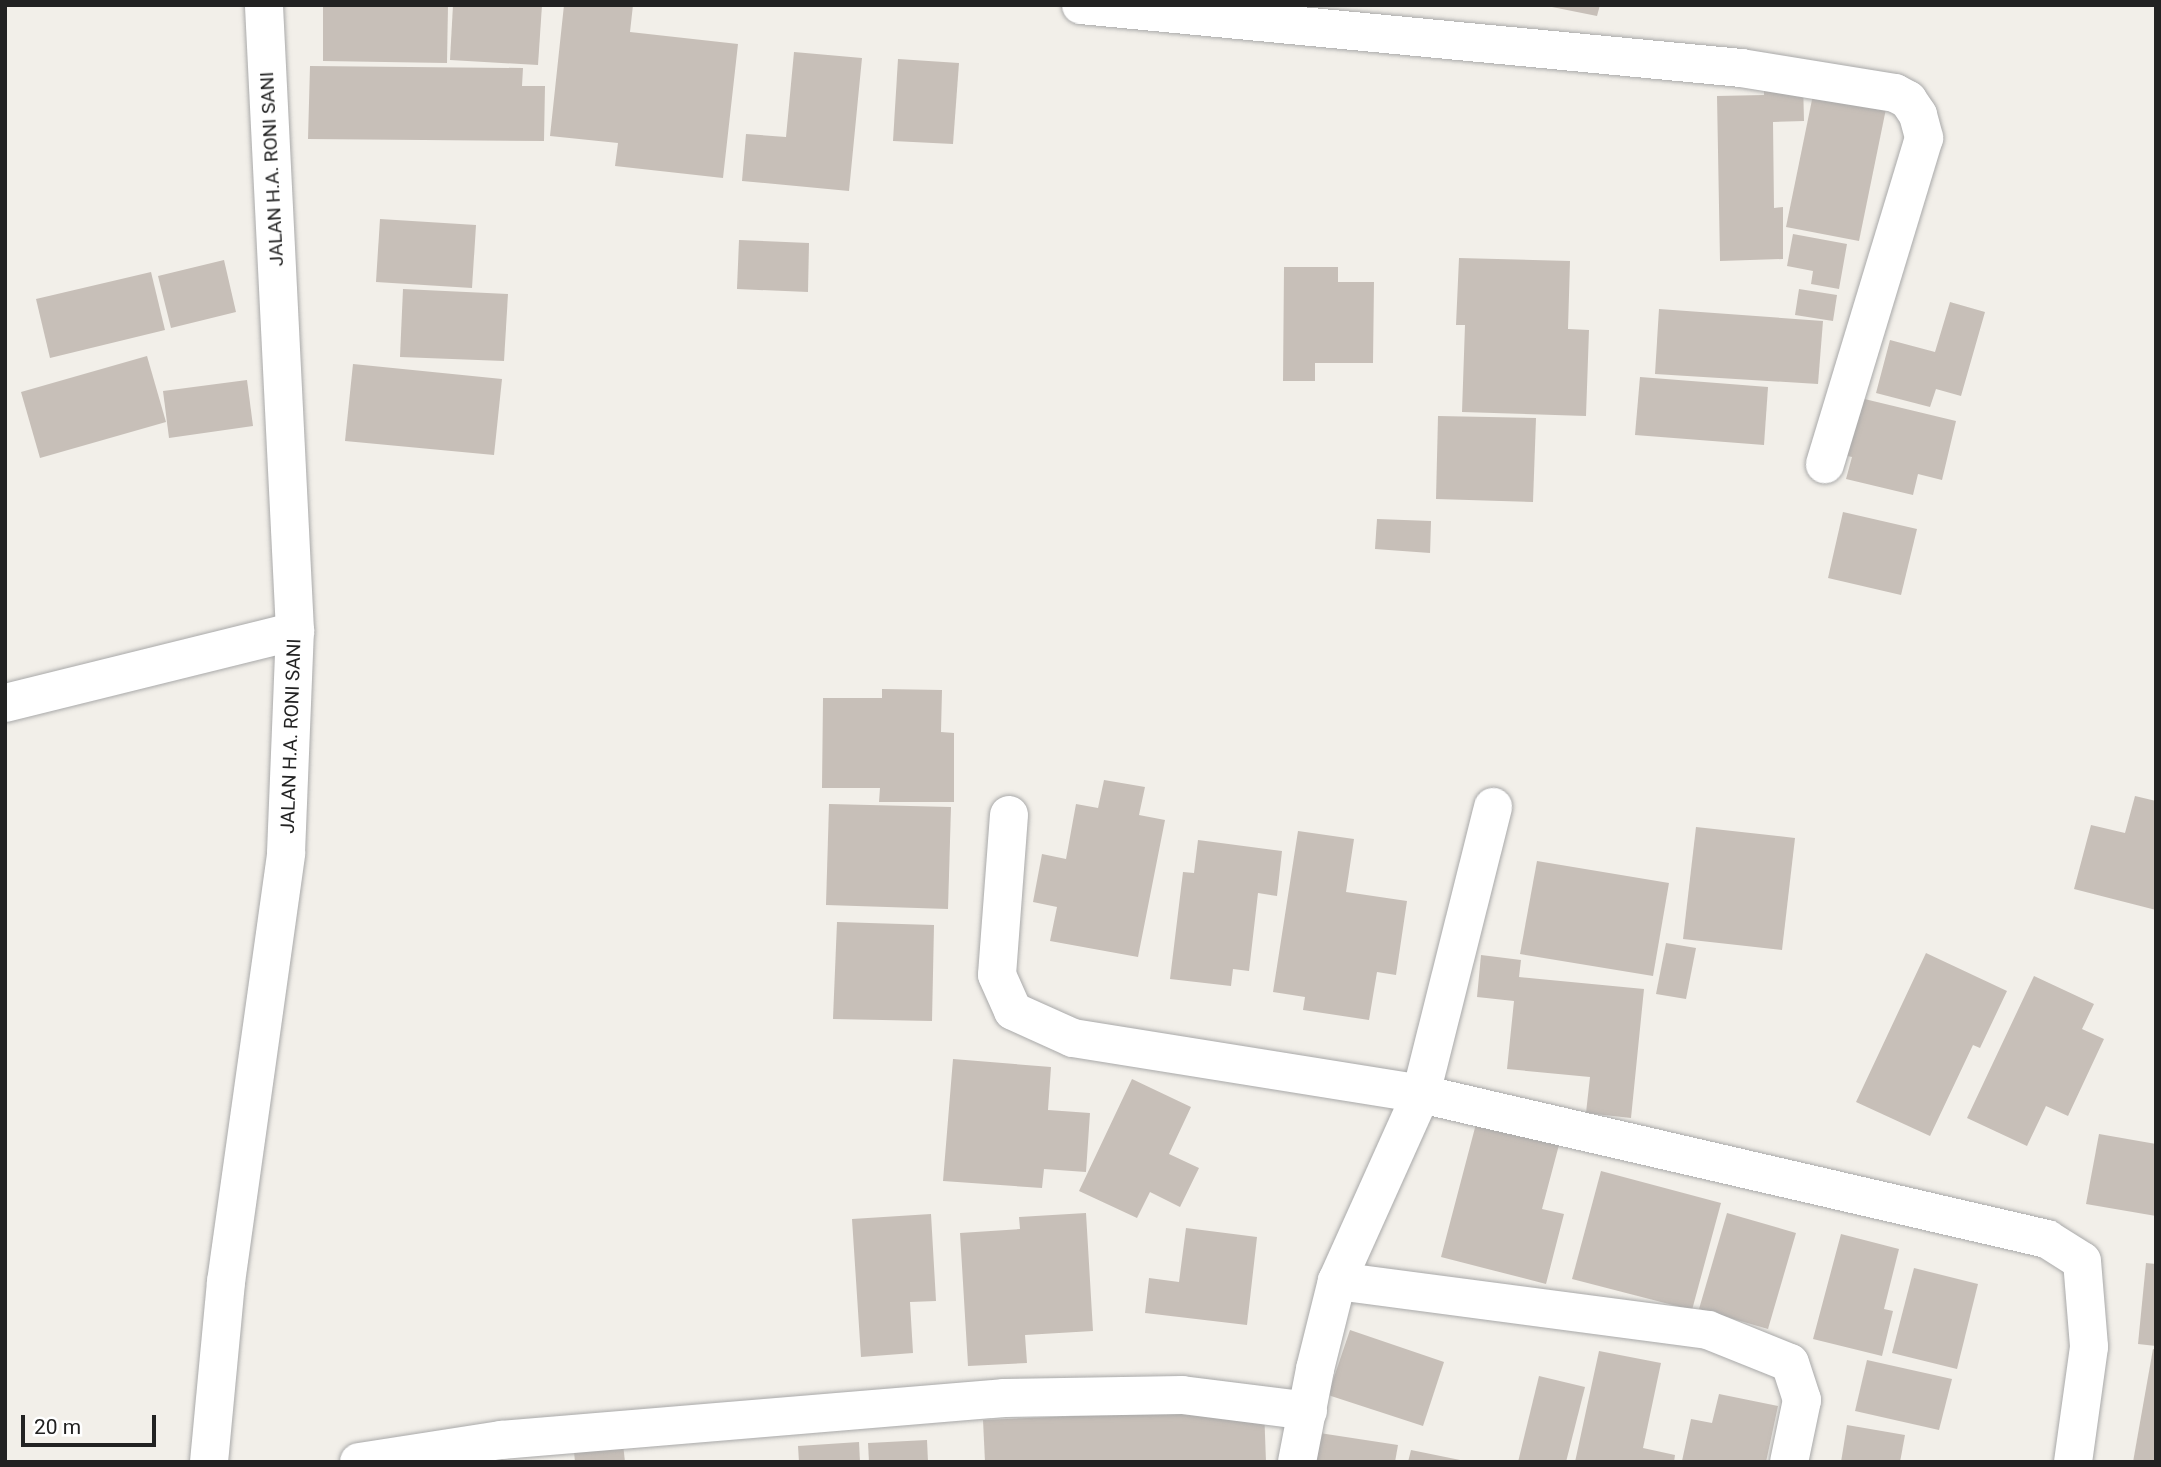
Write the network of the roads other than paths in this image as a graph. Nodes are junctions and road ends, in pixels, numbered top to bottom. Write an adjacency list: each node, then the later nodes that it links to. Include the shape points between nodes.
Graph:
1 (264, 5): 5 (street, JALAN H.A. RONI SANI)
2 (1081, 5): 3 (street)
3 (1318, 16): 4 (street, via 1741,68 1895,93 1908,100 1924,138)
4 (1825, 464)
5 (295, 631): 6 (street); 12 (street, JALAN H.A. RONI SANI, via 286,853 226,1282)
6 (5, 703)
7 (1493, 807): 9 (street)
8 (1009, 814): 9 (street, via 997,975 1013,1011 1073,1038)
9 (1421, 1094): 10 (street); 16 (street, via 2047,1239 2082,1261 2089,1348)
10 (1337, 1281): 11 (street); 15 (street, via 1708,1330 1790,1363 1802,1400)
11 (1308, 1411): 13 (street, via 1182,1395 1004,1398 500,1440); 14 (street)
12 (209, 1462)
13 (359, 1462)
14 (1297, 1462)
15 (1789, 1462)
16 (2073, 1462)

